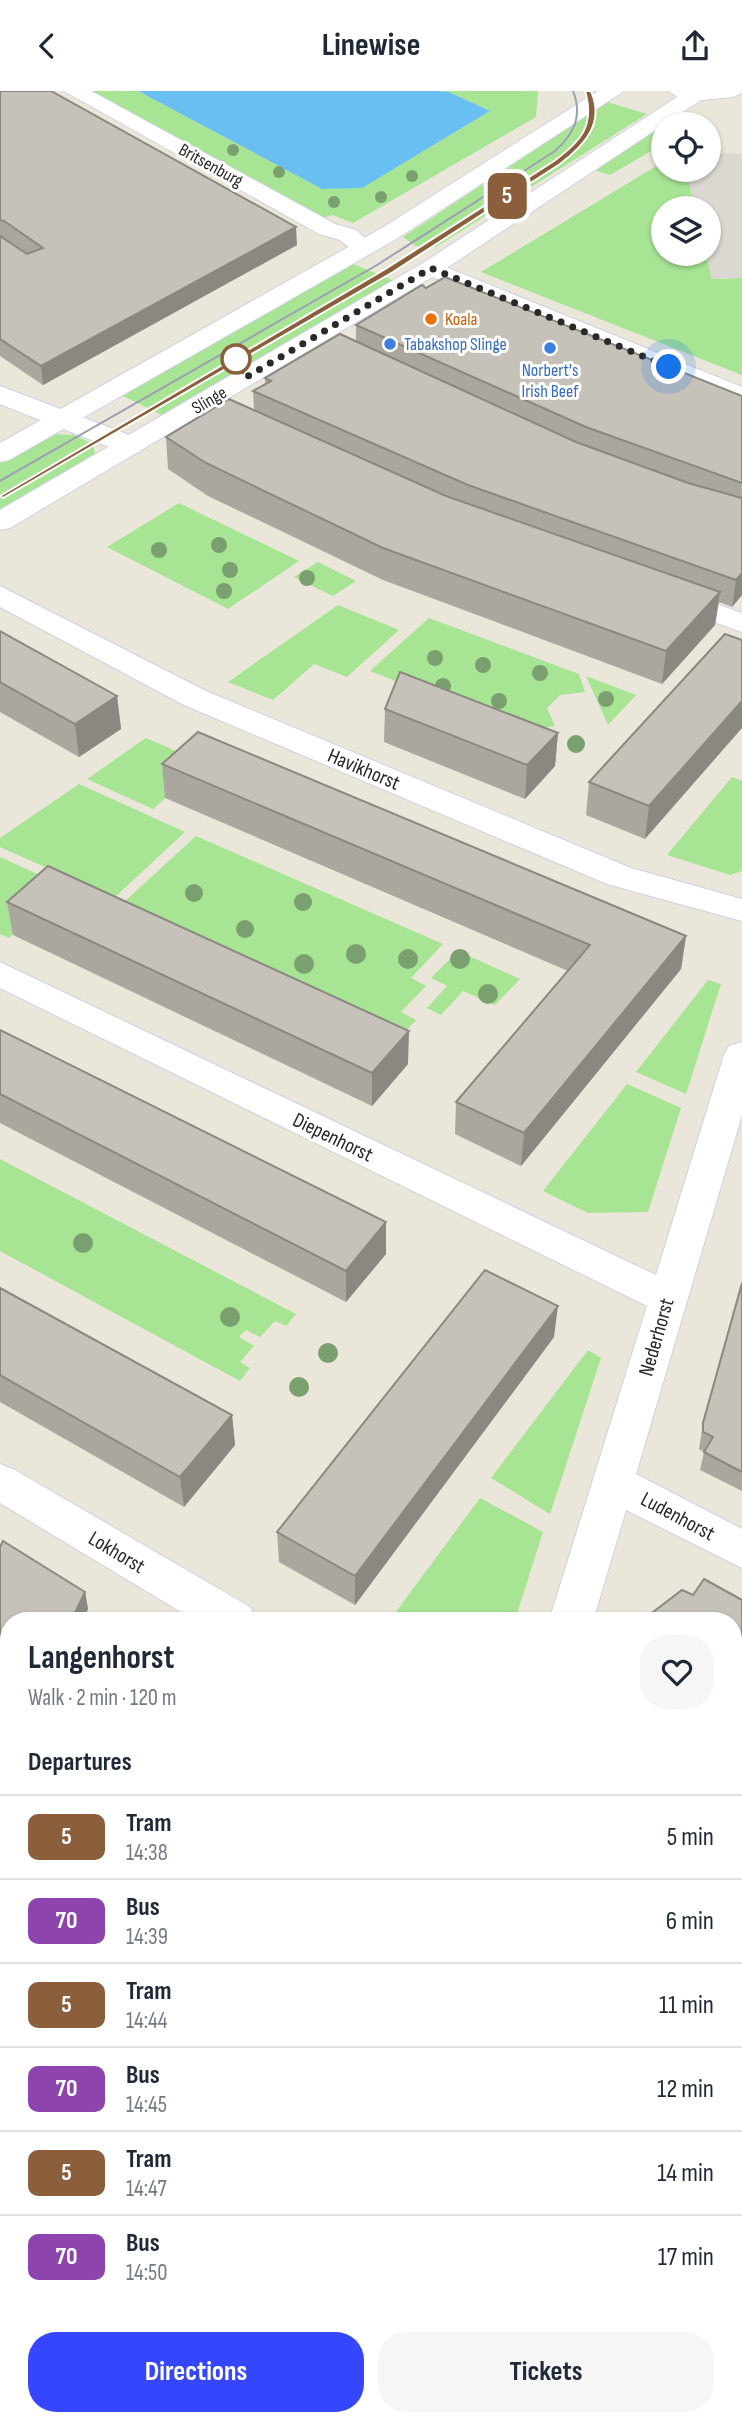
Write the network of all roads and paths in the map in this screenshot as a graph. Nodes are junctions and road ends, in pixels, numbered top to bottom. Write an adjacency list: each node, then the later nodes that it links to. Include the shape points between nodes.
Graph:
1 (75, 91): 5 (street, Britsenburg)
2 (613, 91): 5 (street)
3 (733, 91): 4 (street)
4 (689, 92): 6 (street, Slinge)
5 (356, 242): 10 (street)
6 (441, 272): 8 (street); 9 (street, Slinge)
7 (0, 394): 10 (street, via 37,412)
8 (742, 397)
9 (200, 404): 11 (street); 12 (street, Slinge)
10 (64, 417): 12 (street); 13 (street)
11 (235, 419)
12 (131, 446): 14 (street, Slinge)
13 (0, 454)
14 (0, 522)
15 (640, 586): 17 (street)
16 (0, 594): 18 (street, Havikhorst, via 208,703 619,876)
17 (742, 623)
18 (742, 910)
19 (0, 974): 22 (street, Diepenhorst)
20 (742, 1055): 21 (street, Nederhorst)
21 (729, 1154): 22 (street, Nederhorst)
22 (667, 1299): 24 (street, Nederhorst)
23 (0, 1482): 26 (street, Lokhorst)
24 (614, 1483): 25 (street, Ludenhorst); 27 (street, Nederhorst)
25 (742, 1550)
26 (220, 1612)
27 (574, 1612)

